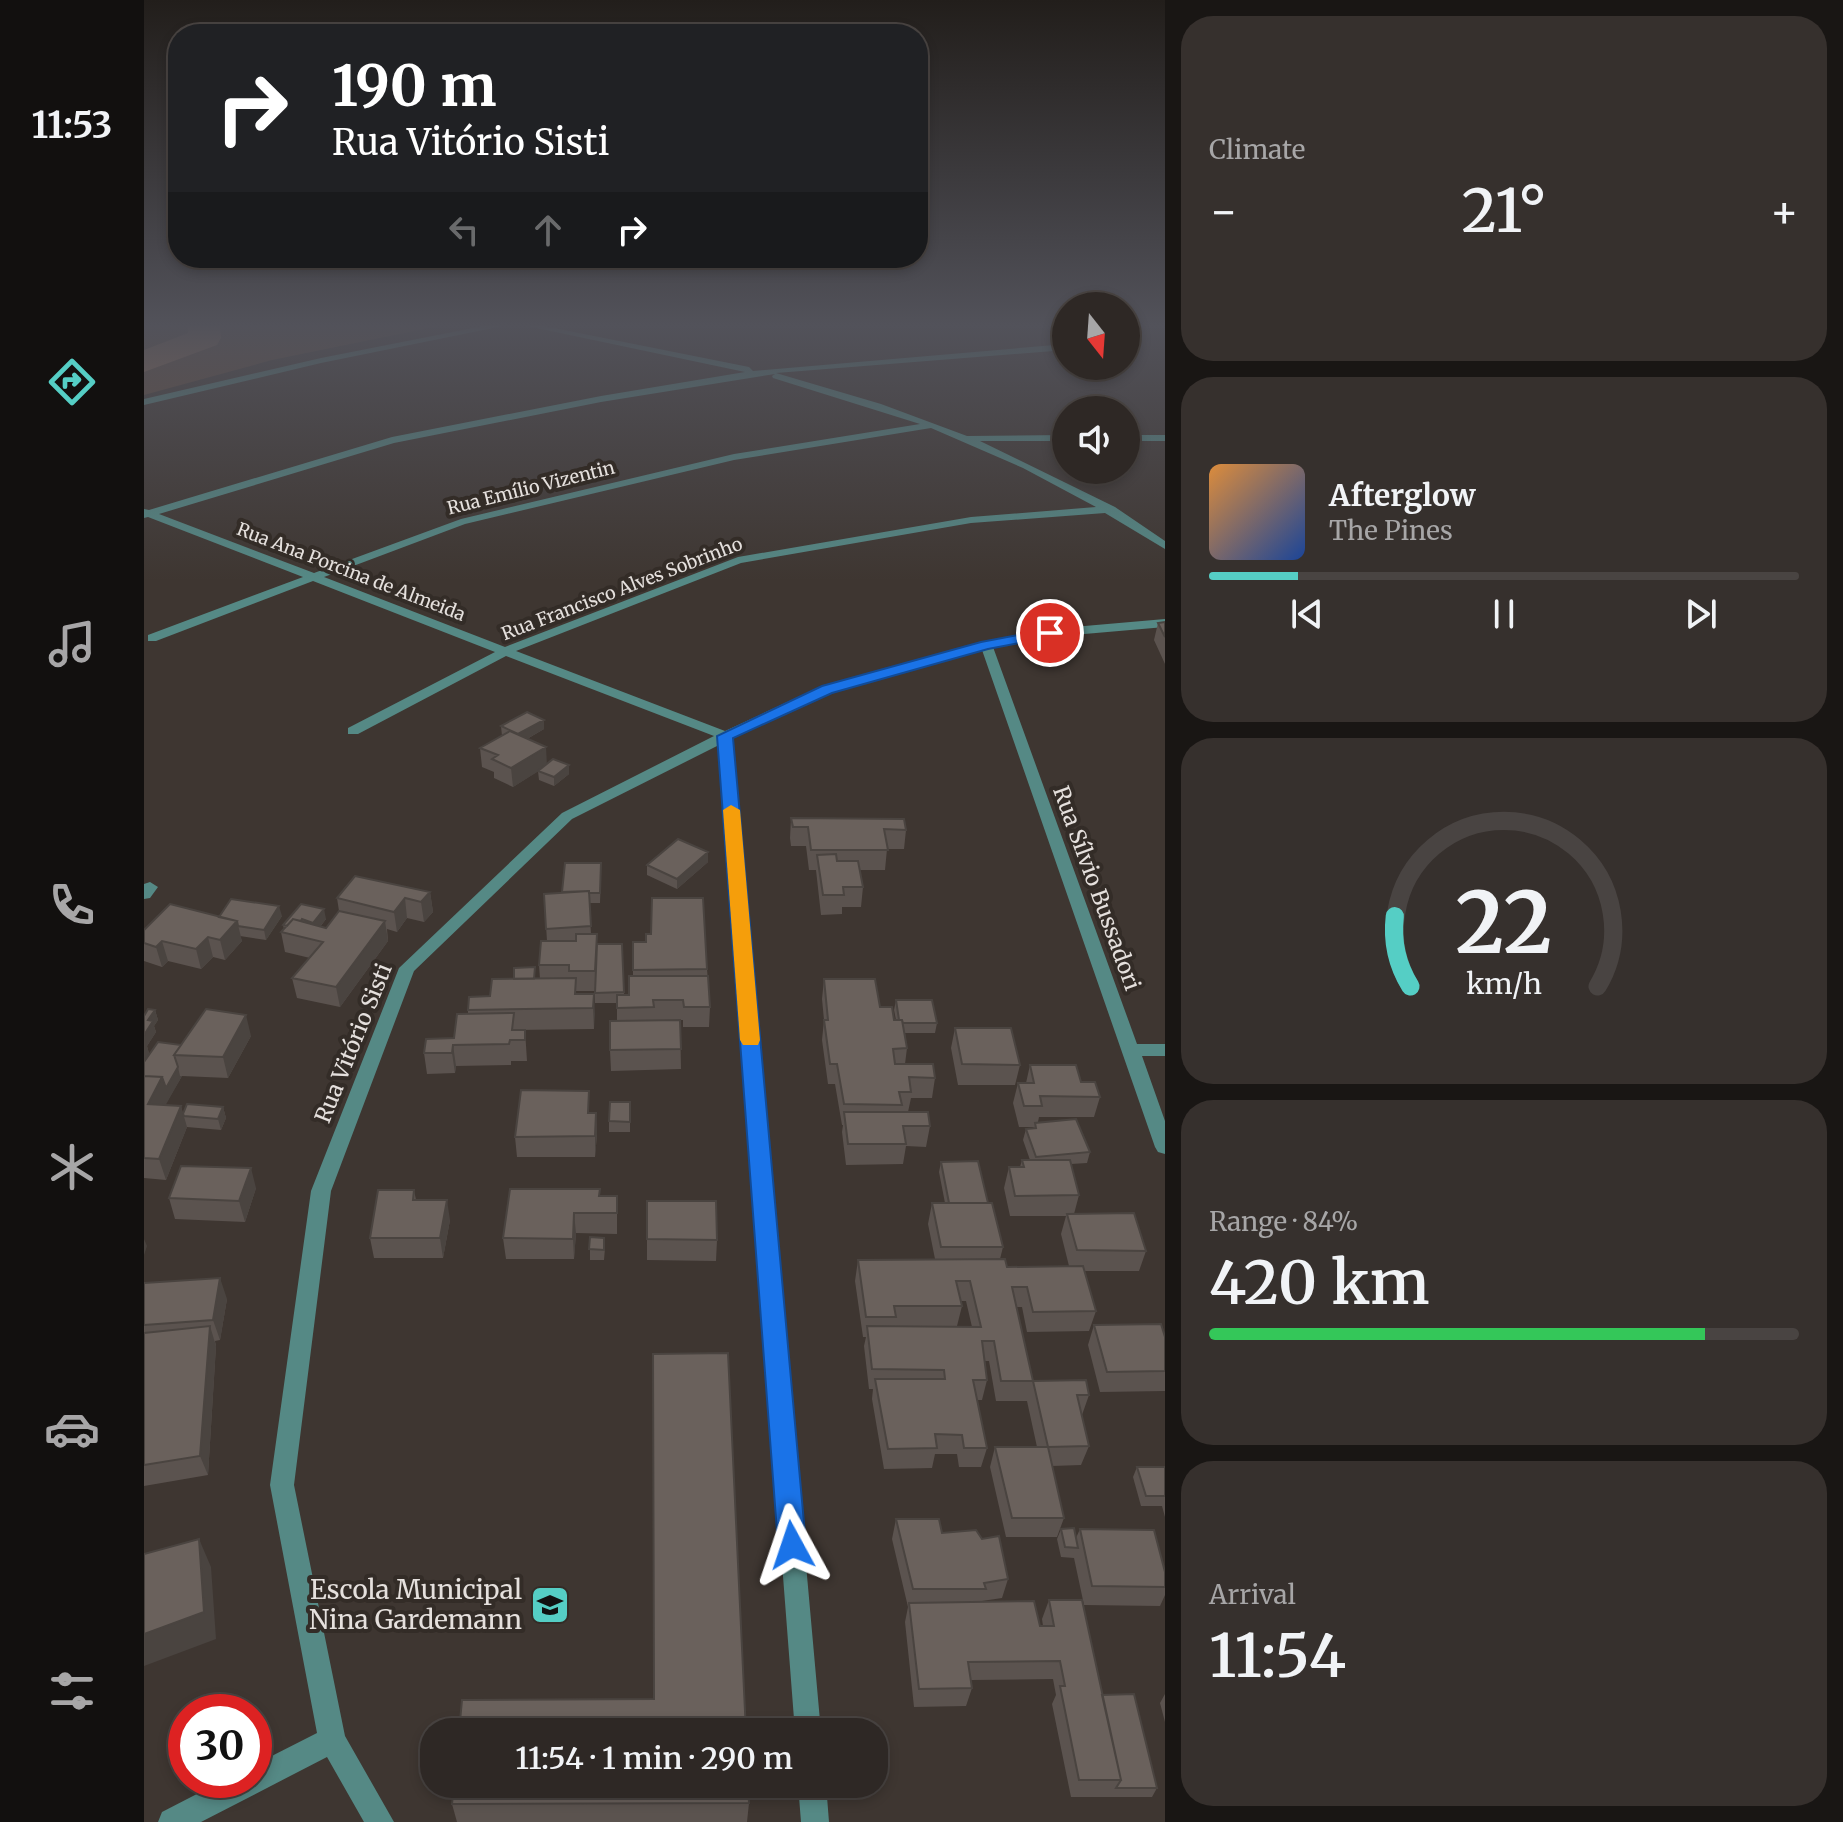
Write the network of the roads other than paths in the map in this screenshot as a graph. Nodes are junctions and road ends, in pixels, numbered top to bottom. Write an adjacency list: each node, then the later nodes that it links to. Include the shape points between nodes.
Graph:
1 (540, 411): 9 (street, via 392,440)
2 (893, 411): 3 (street)
3 (932, 425): 4 (street); 11 (street, Rua Emílio Vizentin, via 734,457 461,522)
4 (965, 438): 5 (street); 8 (street)
5 (1052, 438)
6 (1140, 438): 7 (street)
7 (1165, 438)
8 (1111, 509): 10 (street); 15 (street, Rua Francisco Alves Sobrinho, via 971,520 738,560)
9 (145, 513): 11 (street, Rua Ana Porcina de Almeida)
10 (1165, 546)
11 (310, 578): 13 (street, Rua Emílio Vizentin); 15 (street, Rua Ana Porcina de Almeida)
12 (1165, 623): 14 (street, Rua Vitório Sisti, via 1050,633)
13 (152, 638)
14 (986, 645): 17 (street, Rua Vitório Sisti, via 827,689); 18 (street, Rua Sílvio Bussadori)
15 (508, 650): 16 (street, Rua Francisco Alves Sobrinho); 17 (street, Rua Ana Porcina de Almeida)
16 (353, 731)
17 (725, 736): 21 (street); 22 (street, Rua Vitório Sisti, via 567,816 407,968 401,982 321,1191 282,1485)
18 (1132, 1050): 19 (street); 20 (street, Rua Sílvio Bussadori)
19 (1165, 1050)
20 (1165, 1147)
21 (807, 1718)
22 (332, 1740): 23 (street); 27 (street, Rua Vitório Sisti)
23 (272, 1771)
24 (219, 1798): 26 (street)
25 (813, 1798): 28 (street)
26 (172, 1822)
27 (380, 1822)
28 (815, 1822)

